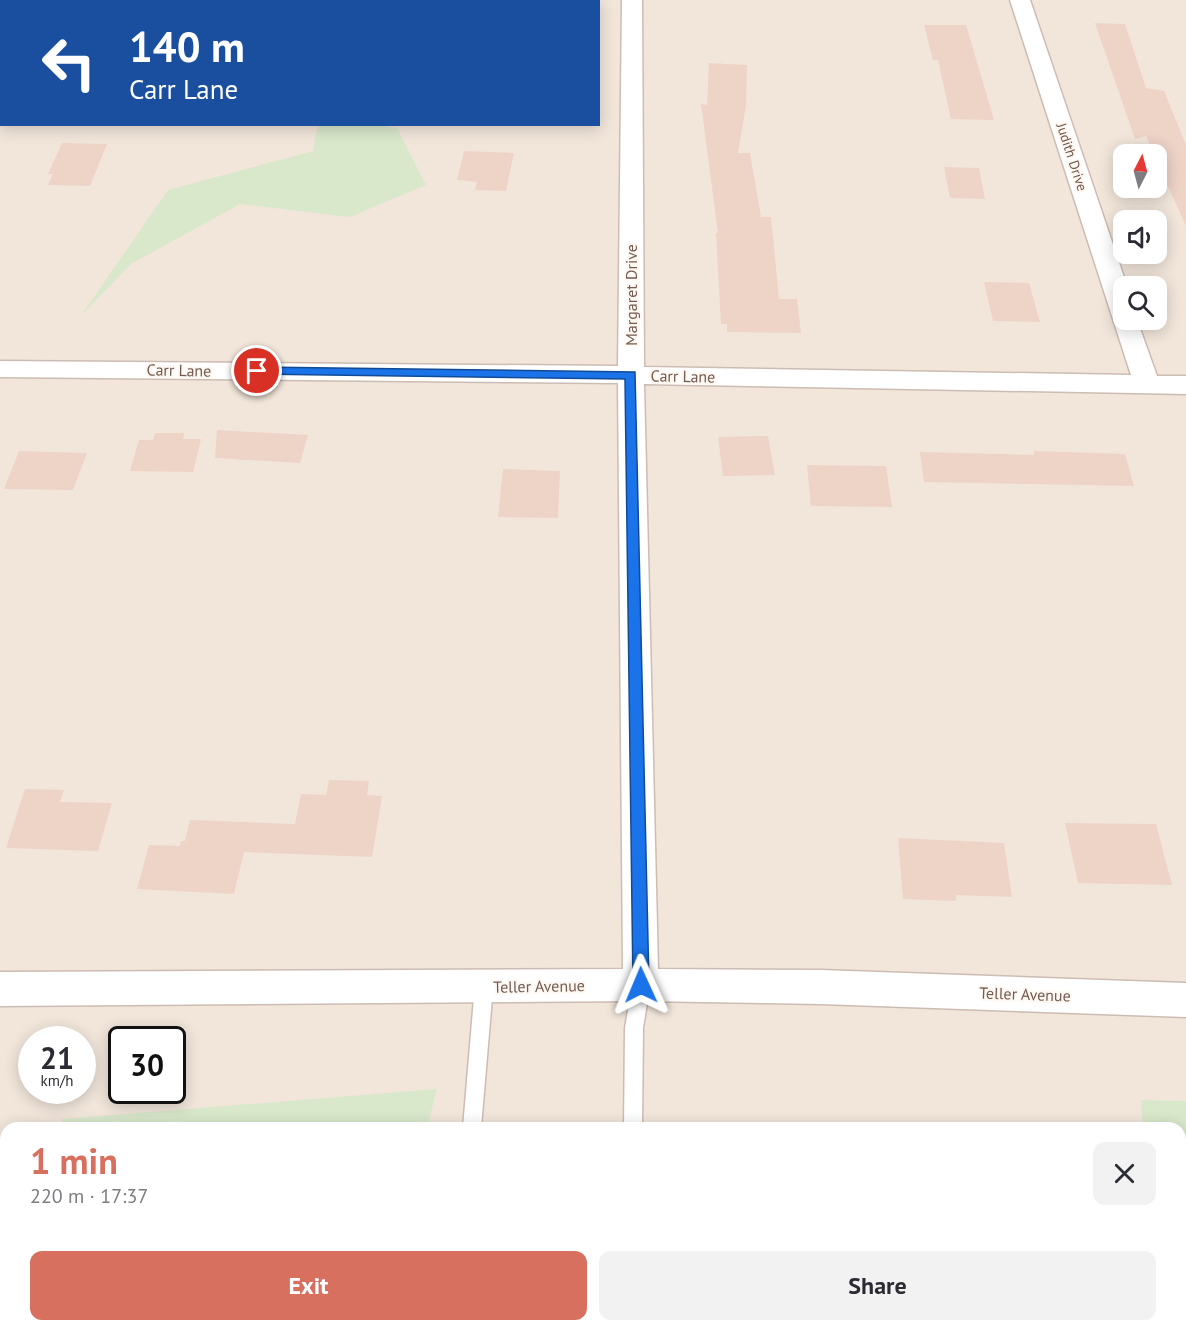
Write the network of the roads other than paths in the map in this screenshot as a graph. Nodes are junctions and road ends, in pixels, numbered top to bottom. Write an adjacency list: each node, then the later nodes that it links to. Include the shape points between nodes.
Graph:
1 (632, 0): 6 (street, Margaret Drive)
2 (1020, 0): 3 (street, Judith Drive)
3 (1113, 281)
4 (1128, 330): 7 (street)
5 (0, 369): 6 (street, Carr Lane)
6 (631, 375): 7 (street, Carr Lane); 9 (street, Margaret Drive)
7 (1147, 385): 8 (street, Carr Lane)
8 (1186, 386)
9 (641, 985): 10 (street, Teller Avenue); 12 (street, Teller Avenue, via 832,987); 14 (lane, via 634,1028)
10 (484, 986): 11 (street, Teller Avenue); 13 (lane)
11 (0, 989)
12 (1186, 1000)
13 (473, 1122)
14 (633, 1122)

